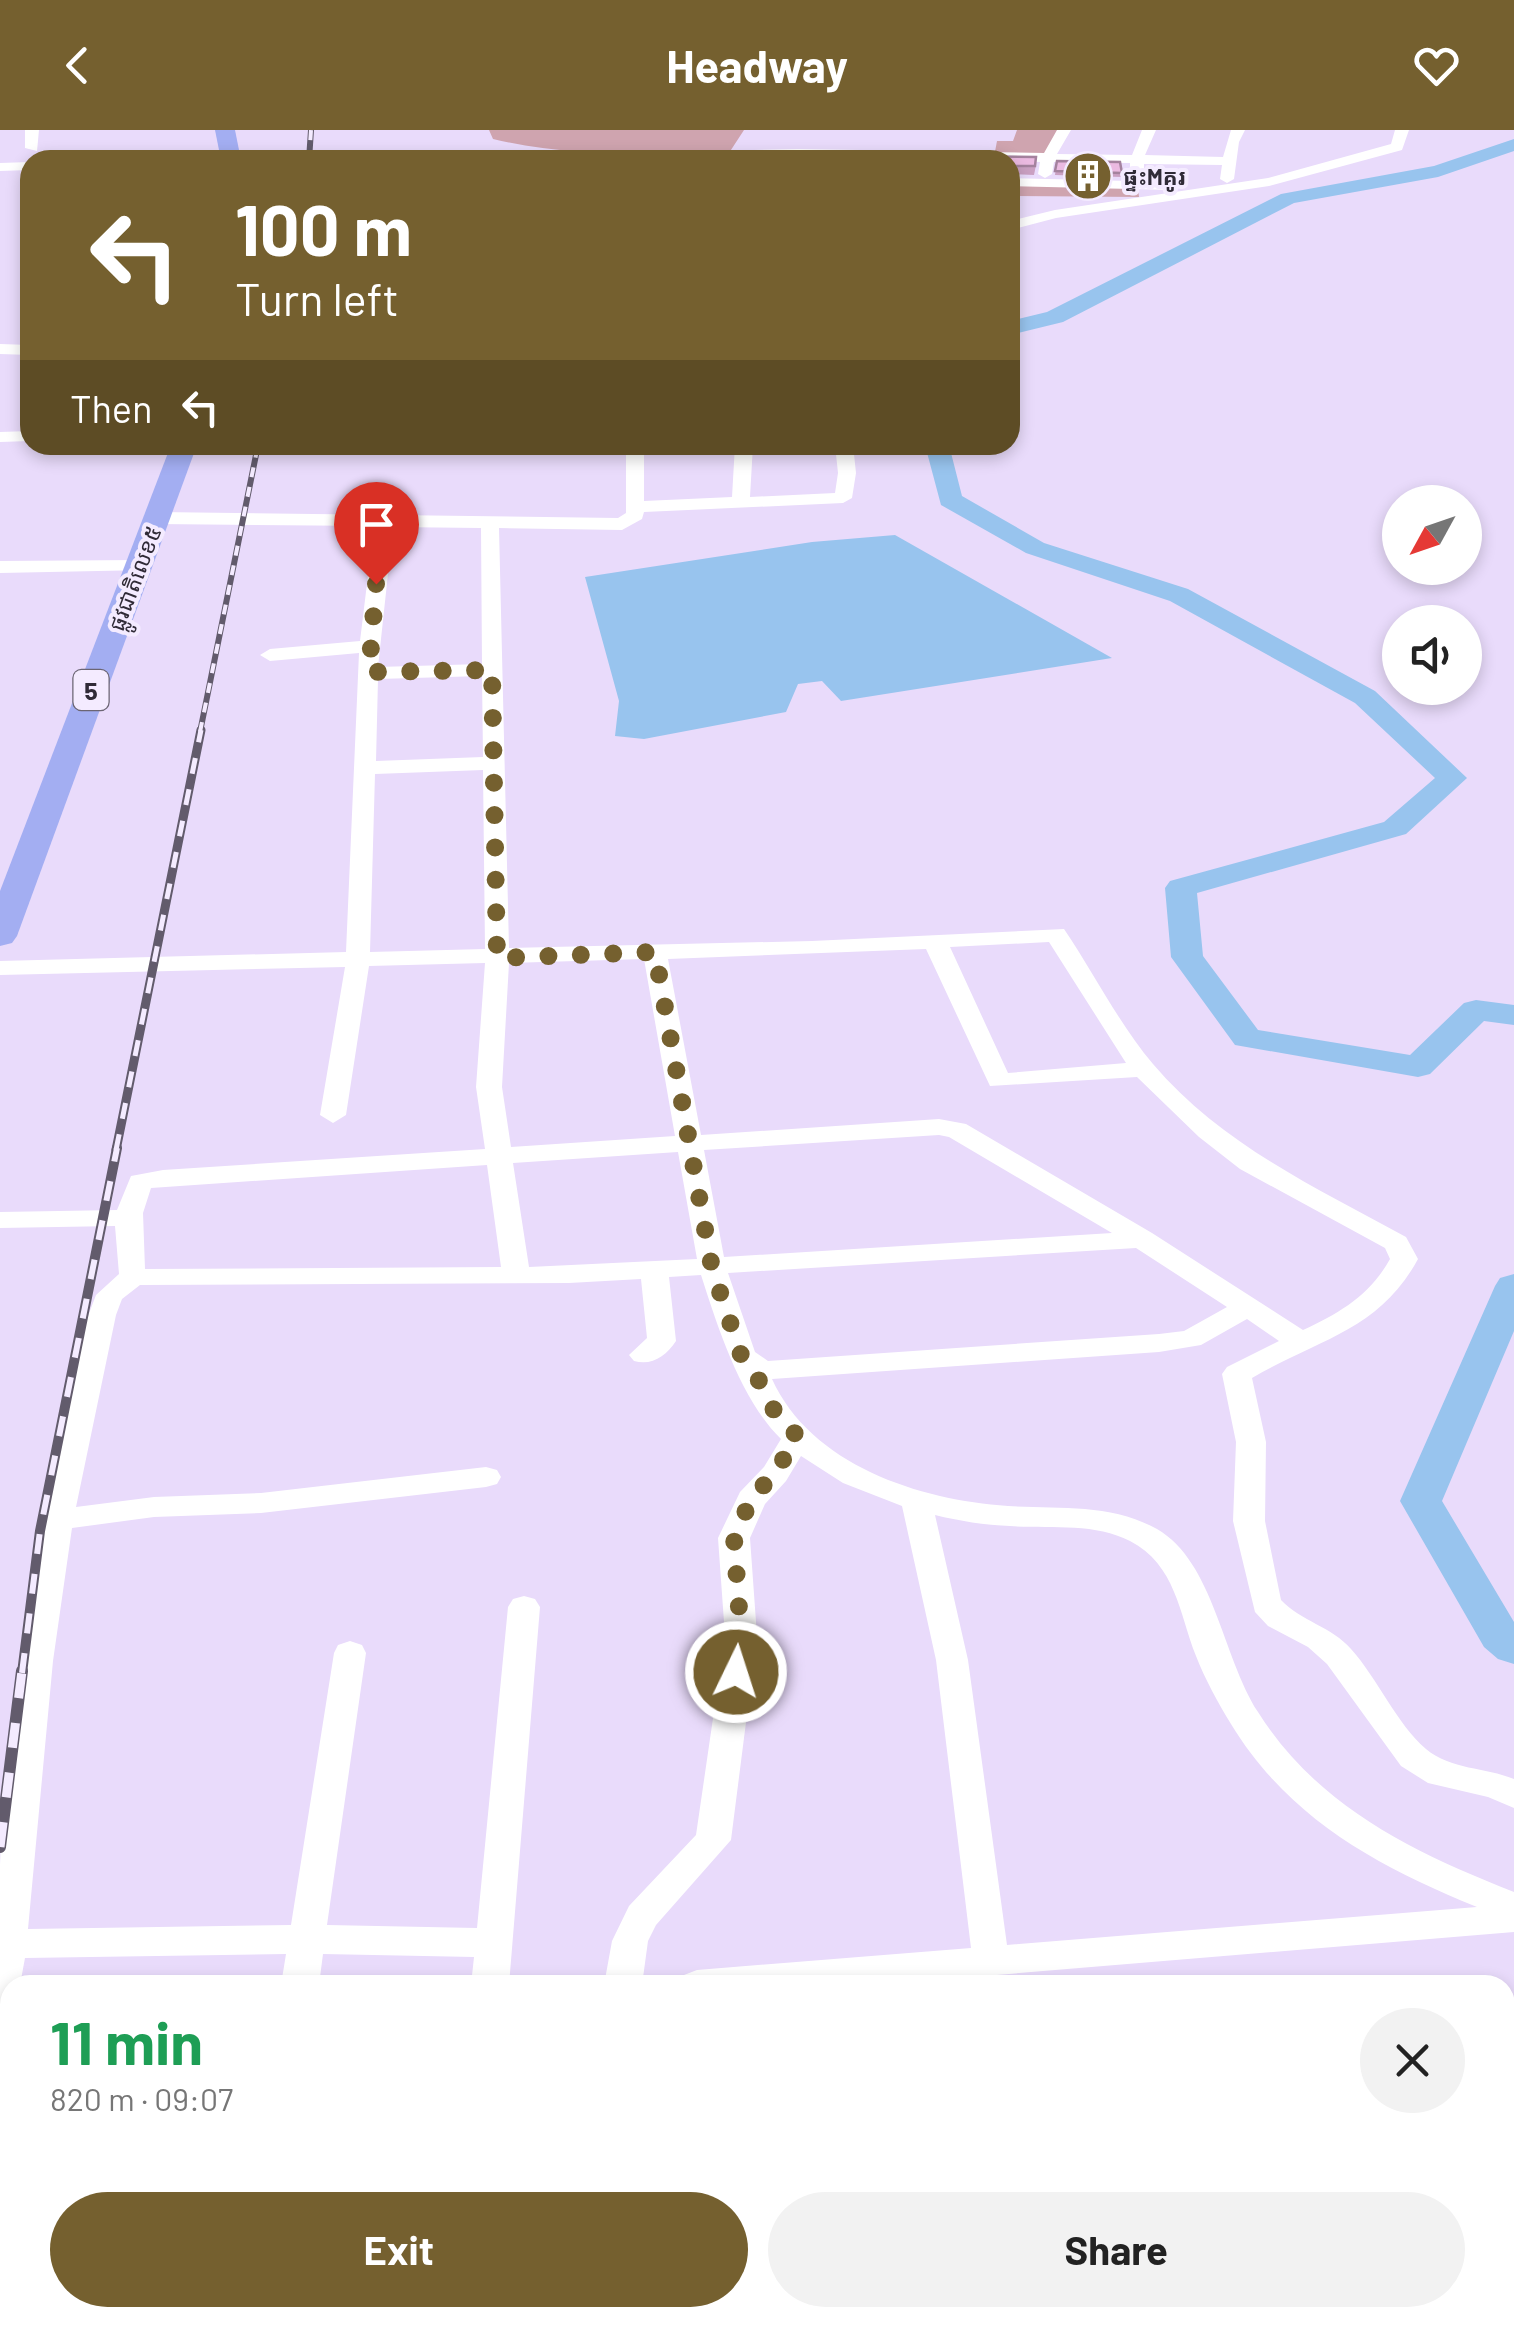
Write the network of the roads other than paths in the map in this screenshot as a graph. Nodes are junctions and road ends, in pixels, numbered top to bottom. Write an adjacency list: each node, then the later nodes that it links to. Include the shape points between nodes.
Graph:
1 (32, 130): 7 (street)
2 (1064, 130): 12 (street)
3 (1148, 130): 13 (street)
4 (1238, 130): 14 (street)
5 (1402, 130): 18 (street, via 1397,146 1269,182)
6 (612, 141): 8 (street)
7 (32, 148)
8 (616, 150)
9 (756, 150): 10 (street)
10 (827, 150)
11 (1020, 157): 12 (street)
12 (1048, 158): 13 (street); 16 (street)
13 (1136, 159): 14 (street); 17 (street)
14 (1228, 161): 17 (street, via 1221,186)
15 (1020, 182): 16 (street)
16 (1044, 183): 17 (street)
17 (1138, 185)
18 (1020, 223)
19 (180, 455): 25 (highway, ផ្លូវជាតិលេខ៥ / 5)
20 (635, 455): 24 (street)
21 (743, 455): 23 (street)
22 (845, 455): 23 (street, via 843,498)
23 (741, 504): 24 (street)
24 (634, 508): 27 (street, via 632,521 622,524)
25 (157, 518): 26 (street); 28 (highway, ផ្លូវជាតិលេខ៥ / 5)
26 (384, 522): 27 (street); 30 (street)
27 (490, 523): 32 (street)
28 (140, 566): 29 (street); 36 (highway, ផ្លូវជាតិលេខ៥ / 5)
29 (0, 567)
30 (368, 646): 31 (street); 33 (street)
31 (270, 655)
32 (492, 670): 33 (street); 34 (street)
33 (369, 672): 35 (street)
34 (494, 763): 35 (street); 39 (street)
35 (366, 768): 40 (street)
36 (0, 936)
37 (935, 941): 38 (street); 42 (street, via 1056,934); 42 (street, via 999,1081)
38 (655, 952): 39 (street); 44 (street)
39 (497, 958): 40 (street); 45 (street, via 489,1087)
40 (358, 962): 41 (street); 43 (street)
41 (0, 968)
42 (1143, 1068): 54 (street, via 1248,1163 1396,1244 1404,1259 1384,1292)
43 (333, 1115)
44 (690, 1144): 45 (street); 48 (street, via 957,1130); 49 (street)
45 (496, 1158): 47 (street, via 163,1178 141,1182); 51 (street)
46 (0, 1220): 47 (street)
47 (130, 1220): 52 (street)
48 (1142, 1239): 49 (street); 53 (street)
49 (712, 1268): 50 (street); 56 (street, via 741,1355)
50 (654, 1270): 51 (street); 55 (street, via 662,1341)
51 (516, 1276): 52 (street)
52 (134, 1277): 60 (street, via 106,1296)
53 (1248, 1307): 54 (street); 56 (street, via 1190,1339 1159,1343)
54 (1300, 1341): 63 (street, via 1237,1374 1252,1442 1249,1521 1266,1604 1339,1656 1412,1757 1440,1774)
55 (644, 1354)
56 (752, 1367): 57 (street, via 779,1420)
57 (798, 1436): 59 (street, via 861,1479); 73 (street, via 751,1499 734,1538 741,1636 713,1840 642,1916)
58 (486, 1476): 60 (street)
59 (916, 1500): 64 (street, via 1003,1516 1120,1522 1162,1546 1185,1578 1216,1666 1273,1762 1326,1816 1408,1864); 69 (street, via 952,1660)
60 (58, 1520): 68 (street)
61 (524, 1607): 67 (street)
62 (350, 1652): 66 (street)
63 (1514, 1795)
64 (1514, 1906)
65 (1514, 1918): 69 (street)
66 (307, 1939): 67 (street); 68 (street); 71 (street)
67 (494, 1943): 72 (street)
68 (5, 1944): 70 (street)
69 (991, 1959): 74 (street)
70 (2, 1975)
71 (302, 1975)
72 (491, 1975)
73 (625, 1975)
74 (810, 1975)

